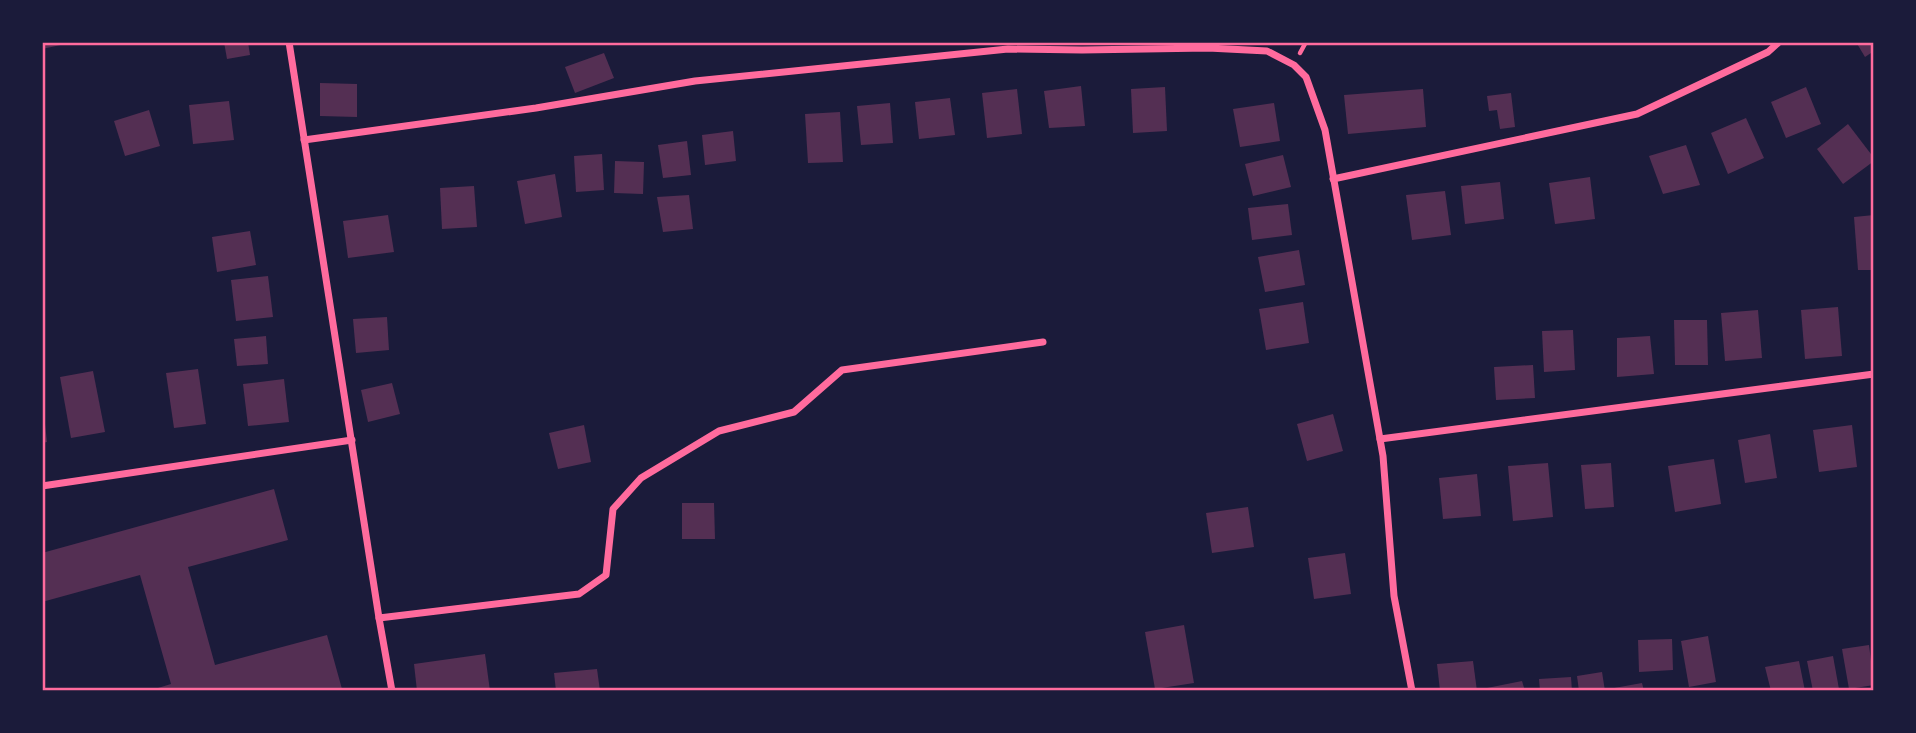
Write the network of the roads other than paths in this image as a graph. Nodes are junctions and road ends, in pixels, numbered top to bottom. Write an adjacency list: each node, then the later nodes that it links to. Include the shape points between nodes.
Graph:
1 (289, 42): 3 (street)
2 (1779, 42): 4 (street, via 1768,52 1637,114)
3 (304, 140): 4 (street, via 695,81 1008,49 1208,48 1267,51 1294,65 1306,78 1325,130); 8 (street)
4 (1334, 179): 7 (street)
5 (1043, 342): 10 (street, via 842,370 794,412 719,431 641,478 613,509 606,575 579,594)
6 (1874, 374): 7 (street)
7 (1380, 439): 12 (street, via 1394,596)
8 (352, 440): 9 (street); 10 (street)
9 (42, 486)
10 (379, 618): 11 (street)
11 (392, 691)
12 (1412, 691)

